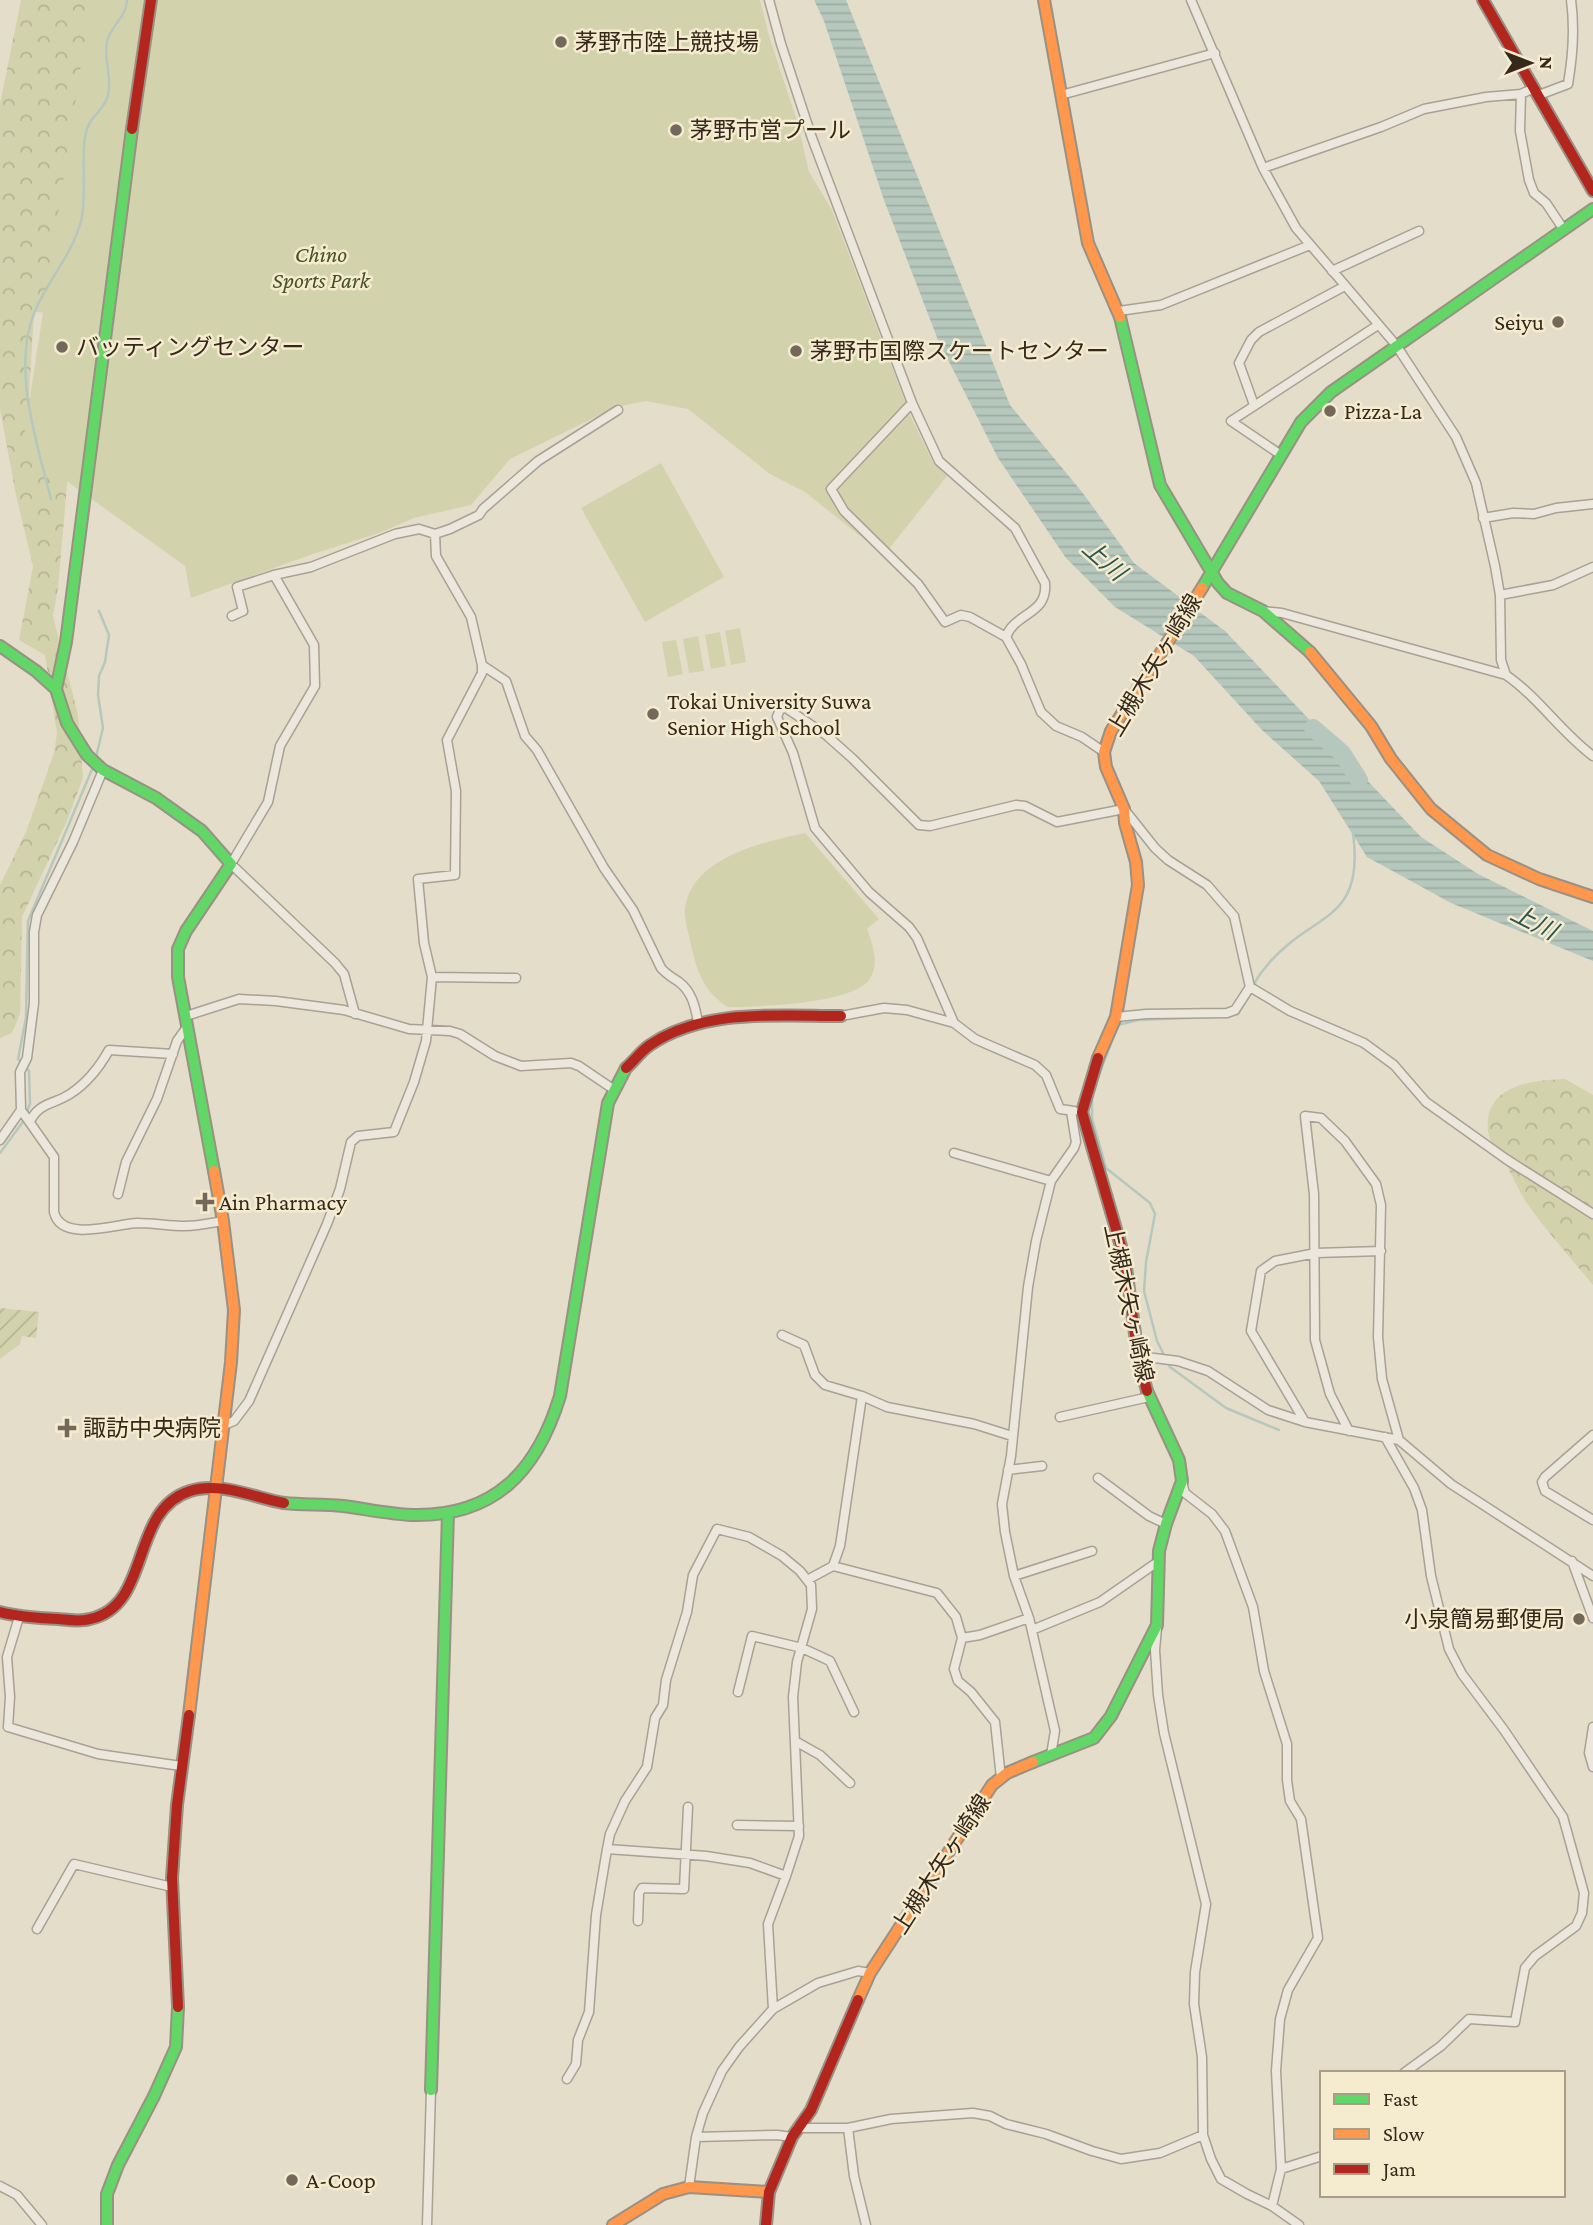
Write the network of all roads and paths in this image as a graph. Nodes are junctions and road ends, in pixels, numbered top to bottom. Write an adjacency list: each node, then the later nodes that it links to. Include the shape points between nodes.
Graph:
1 (151, 0): 39 (main road, via 66,642)
2 (769, 0): 22 (street, via 812,138)
3 (1044, 0): 9 (main road)
4 (1191, 0): 7 (street)
5 (1483, 0): 8 (main road)
6 (1571, 0): 8 (street, via 1573,52 1568,84)
7 (1215, 53): 9 (street); 11 (street)
8 (1536, 92): 10 (street); 12 (main road)
9 (1061, 94): 19 (main road, via 1088,243)
10 (1521, 94): 11 (street, via 1424,108); 14 (street, via 1520,131 1529,180)
11 (1263, 168): 16 (street)
12 (1593, 191)
13 (1593, 209): 14 (main road, 上槻木矢ヶ崎線)
14 (1564, 230): 21 (main road, 上槻木矢ヶ崎線)
15 (1419, 231): 17 (street)
16 (1310, 245): 17 (street); 19 (street, via 1160,305)
17 (1332, 271): 18 (street)
18 (1345, 286): 20 (street); 23 (street, via 1251,340 1239,363)
19 (1119, 311): 30 (main road, via 1160,485)
20 (1377, 325): 21 (street); 23 (street)
21 (1396, 345): 25 (main road, 上槻木矢ヶ崎線, via 1331,392 1301,422); 27 (street, via 1456,437 1476,483)
22 (912, 403): 35 (street, via 939,461 1015,528 1045,583 1040,605 1009,628); 35 (street, via 831,489 844,511 918,584 945,622 961,615 970,617)
23 (1254, 405): 25 (street, via 1231,421)
24 (618, 410): 28 (street, via 538,461 479,515)
25 (1281, 456): 30 (main road, 上槻木矢ヶ崎線)
26 (1593, 504): 27 (street)
27 (1483, 517): 32 (street)
28 (435, 534): 31 (street, via 419,529 395,534 311,567); 37 (street, via 436,556 471,617)
29 (1593, 567): 32 (street, via 1553,585)
30 (1212, 570): 33 (main road, via 1227,593); 40 (main road, 上槻木矢ヶ崎線, via 1111,731)
31 (274, 575): 34 (street, via 237,587 243,611); 44 (street, via 314,645 315,686 280,746 268,802)
32 (1500, 595): 38 (street, via 1501,660)
33 (1263, 611): 38 (street); 45 (main road, via 1308,650 1342,689 1431,809 1487,855)
34 (232, 616)
35 (1006, 637): 40 (street, via 1041,712 1056,726)
36 (0, 646): 39 (main road)
37 (482, 665): 46 (street, via 447,740 456,791 455,875 418,879); 53 (street, via 506,681 525,736 633,910 661,968 689,993)
38 (1506, 675): 41 (street)
39 (55, 689): 42 (main road, via 67,723 87,755)
40 (1104, 752): 43 (main road, 上槻木矢ヶ崎線, via 1105,767)
41 (1593, 756)
42 (103, 770): 44 (main road, via 156,798 202,831); 58 (street, via 37,915 34,1003 27,1059 21,1071)
43 (1124, 809): 48 (street, via 1155,848 1207,885 1234,916); 51 (main road, 上槻木矢ヶ崎線, via 1138,885); 54 (street, via 1057,822 1016,805 930,827 919,825 826,735 786,708 780,709 777,717 815,828 869,892 917,938)
44 (231, 864): 49 (street, via 335,963 344,974); 52 (main road, via 178,949)
45 (1593, 897)
46 (432, 977): 47 (street); 55 (street)
47 (516, 978)
48 (1253, 988): 51 (street, via 1227,1013); 65 (street, via 1290,1011 1364,1043 1394,1065 1426,1102)
49 (355, 1014): 52 (street, via 239,999); 55 (street)
50 (841, 1016): 53 (main road); 54 (street, via 884,1008)
51 (1116, 1017): 59 (main road, 上槻木矢ヶ崎線)
52 (186, 1022): 56 (street); 66 (main road)
53 (698, 1022): 57 (main road, via 659,1038 630,1063)
54 (954, 1023): 59 (street, via 975,1039 1035,1065 1046,1076 1060,1109)
55 (426, 1031): 57 (street, via 460,1034 521,1066 571,1063); 75 (street, via 420,1063 394,1132 358,1136 351,1142 327,1224 249,1401 234,1421)
56 (173, 1054): 60 (street, via 109,1050 78,1088 36,1109); 64 (street, via 126,1162)
57 (613, 1089): 86 (main road, via 554,1419 522,1475 488,1500)
58 (22, 1110): 60 (street); 61 (street)
59 (1077, 1111): 63 (street, via 1074,1148); 70 (main road, 上槻木矢ヶ崎線, via 1125,1260)
60 (30, 1120): 66 (street, via 54,1157 54,1212 61,1224 98,1231 136,1223 187,1226)
61 (0, 1140)
62 (954, 1153): 63 (street)
63 (1051, 1181): 78 (street, via 1035,1241)
64 (118, 1194)
65 (1593, 1214)
66 (223, 1221): 75 (main road, via 234,1310)
67 (1381, 1251): 68 (street); 68 (street, via 1376,1184 1345,1141 1321,1118 1305,1116); 80 (street, via 1378,1337 1382,1379)
68 (1316, 1253): 74 (street, via 1275,1261 1261,1271 1251,1331); 76 (street, via 1315,1340 1330,1394)
69 (782, 1335): 71 (street, via 804,1345 815,1374 825,1385)
70 (1138, 1356): 72 (main road, 上槻木矢ヶ崎線); 74 (street, via 1178,1360 1208,1371 1268,1410)
71 (862, 1396): 78 (street, via 887,1407); 92 (street, via 841,1546)
72 (1149, 1397): 73 (street); 84 (main road, 上槻木矢ヶ崎線, via 1179,1460)
73 (1060, 1418)
74 (1305, 1422): 76 (street)
75 (224, 1425): 85 (main road)
76 (1349, 1431): 79 (street)
77 (1593, 1435): 87 (street, via 1542,1482 1545,1491)
78 (1012, 1436): 82 (street)
79 (1385, 1437): 80 (street); 126 (street, via 1422,1510 1431,1576 1449,1649 1563,1816 1584,1893 1583,1913 1576,1926 1525,1968 1515,2022 1469,2019)
80 (1399, 1440): 91 (street, via 1451,1484)
81 (1042, 1466): 82 (street)
82 (1008, 1470): 93 (street, via 1002,1504)
83 (1098, 1478): 88 (street)
84 (1182, 1481): 88 (main road, 上槻木矢ヶ崎線); 134 (street, via 1185,1493 1212,1514 1224,1531 1253,1607 1264,1671 1287,1744 1290,1801 1301,1819 1318,1938 1288,1990 1280,2019 1276,2071)
85 (215, 1489): 86 (main road, via 280,1503); 97 (main road, via 187,1491 158,1512 128,1589 110,1610 77,1620); 111 (main road)
86 (448, 1513): 128 (main road)
87 (1593, 1520)
88 (1166, 1524): 90 (main road, 上槻木矢ヶ崎線)
89 (1092, 1551): 93 (street)
90 (1159, 1561): 100 (main road, 上槻木矢ヶ崎線); 101 (street, via 1100,1602)
91 (1572, 1561): 94 (street); 99 (street)
92 (834, 1566): 95 (street); 102 (street, via 937,1593 956,1617)
93 (1014, 1576): 98 (street)
94 (1593, 1576)
95 (807, 1580): 103 (street, via 813,1600); 118 (street, via 782,1556 749,1537 717,1529 693,1576 646,1767 625,1801)
96 (0, 1612): 97 (main road)
97 (19, 1617): 106 (street, via 7,1657)
98 (1029, 1618): 101 (street); 102 (street)
99 (1593, 1618)
100 (1157, 1625): 110 (main road, 上槻木矢ヶ崎線, via 1111,1716 1094,1738); 131 (street, via 1158,1695 1164,1733 1206,1904 1194,2004 1202,2057)
101 (1032, 1630): 110 (street, via 1055,1731)
102 (962, 1638): 113 (street, via 954,1669 958,1681 995,1722)
103 (802, 1648): 104 (street, via 752,1636); 105 (street, via 830,1661); 109 (street, via 793,1698)
104 (738, 1692)
105 (854, 1712)
106 (8, 1727): 108 (street); 111 (street, via 98,1754)
107 (1593, 1727): 112 (street, via 1589,1753)
108 (0, 1733)
109 (795, 1741): 114 (street, via 820,1755); 117 (street)
110 (1051, 1755): 113 (main road, 上槻木矢ヶ崎線)
111 (181, 1766): 121 (main road)
112 (1593, 1767)
113 (1001, 1778): 124 (main road, 上槻木矢ヶ崎線, via 969,1818)
114 (850, 1783)
115 (688, 1807): 119 (street)
116 (737, 1825): 117 (street)
117 (799, 1826): 120 (street)
118 (607, 1849): 119 (street); 127 (street, via 596,1915 589,2012 578,2040 576,2064)
119 (686, 1854): 120 (street, via 750,1863); 122 (street, via 684,1889 642,1888)
120 (786, 1876): 125 (street, via 768,1923)
121 (172, 1887): 123 (street, via 74,1864); 140 (main road, via 179,2021 176,2047 118,2165 107,2194)
122 (638, 1921)
123 (37, 1929)
124 (870, 1973): 125 (street, via 859,1971 818,1983); 130 (main road, 上槻木矢ヶ崎線, via 811,2110)
125 (772, 2009): 132 (street, via 722,2071)
126 (1407, 2071)
127 (567, 2079)
128 (430, 2090): 141 (street)
129 (848, 2128): 130 (street); 131 (street, via 891,2119 973,2113 1122,2159 1160,2153); 144 (street)
130 (794, 2133): 132 (street); 137 (main road, 上槻木矢ヶ崎線)
131 (1203, 2135): 138 (street, via 1221,2179)
132 (696, 2137): 136 (street)
133 (1320, 2157): 134 (street)
134 (1281, 2169): 138 (street)
135 (0, 2186): 139 (street, via 17,2195)
136 (689, 2188): 137 (main road); 142 (main road, via 663,2194)
137 (769, 2192): 143 (main road, 上槻木矢ヶ崎線)
138 (1272, 2206): 145 (street)
139 (42, 2225)
140 (107, 2225)
141 (427, 2225)
142 (613, 2225)
143 (766, 2225)
144 (866, 2225)
145 (1299, 2225)

